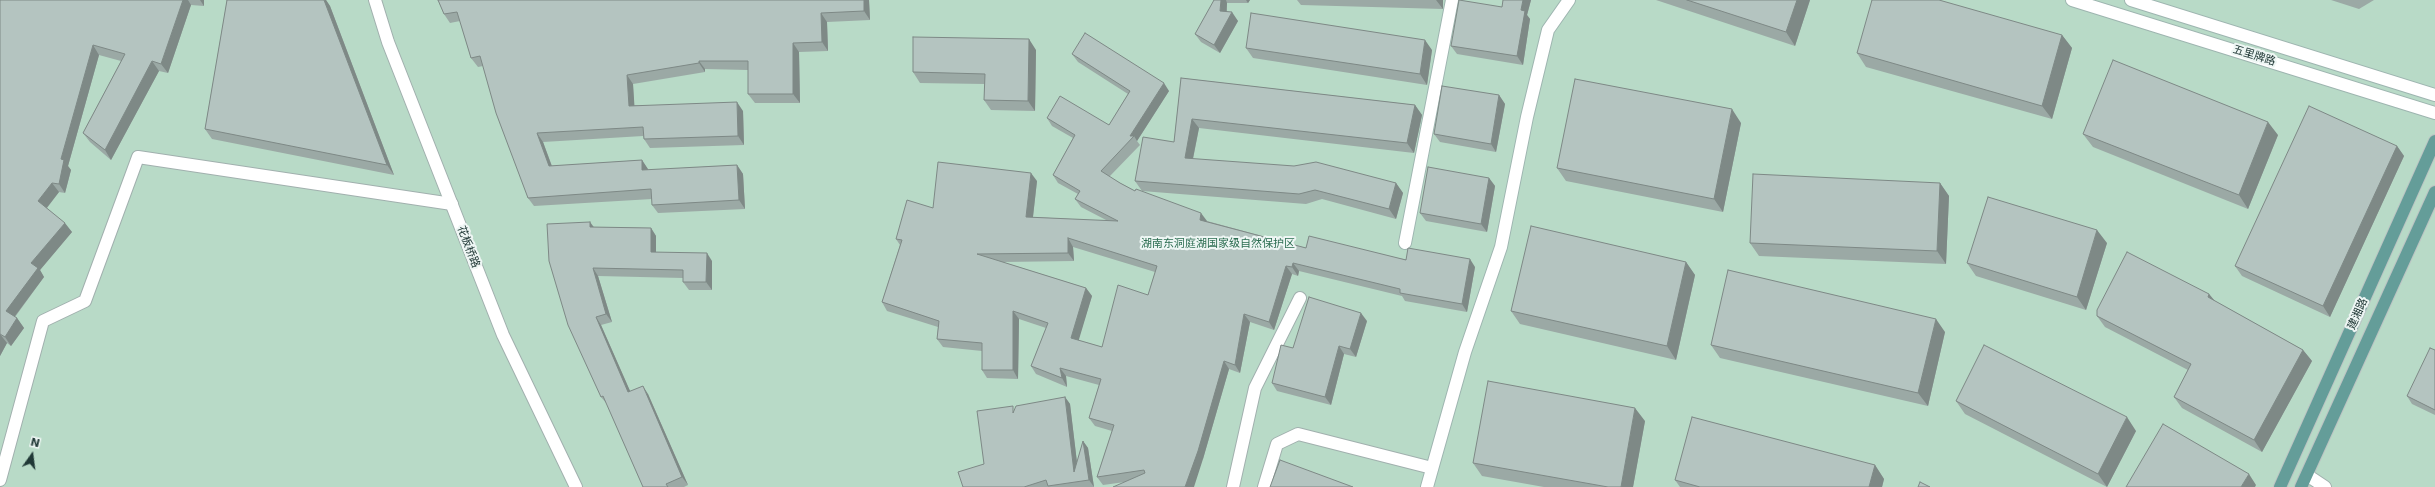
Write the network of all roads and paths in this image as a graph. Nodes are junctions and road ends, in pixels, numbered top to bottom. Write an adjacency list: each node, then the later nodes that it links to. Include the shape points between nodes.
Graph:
1 (375, 0): 10 (street, 花板桥路, via 388,42)
2 (1452, 0): 11 (street)
3 (1570, 0): 13 (street, via 1548,30 1501,247 1465,352)
4 (2072, 0): 7 (street, 五里牌路)
5 (2131, 0): 6 (street, 五里牌路)
6 (2435, 95)
7 (2435, 113)
8 (2435, 141): 20 (main road, 建湘路)
9 (2435, 192): 14 (main road, 建湘路)
10 (452, 204): 15 (street, via 138,156 85,301 43,321); 16 (street, 花板桥路, via 503,335)
11 (1405, 243)
12 (1300, 298): 17 (street, via 1255,388)
13 (1432, 468): 18 (street, via 1298,434 1277,444); 19 (street)
14 (2307, 475): 21 (main road, 建湘路); 22 (street)
15 (0, 480)
16 (576, 487)
17 (1233, 487)
18 (1264, 487)
19 (1427, 487)
20 (2280, 487)
21 (2301, 487)
22 (2325, 487)

